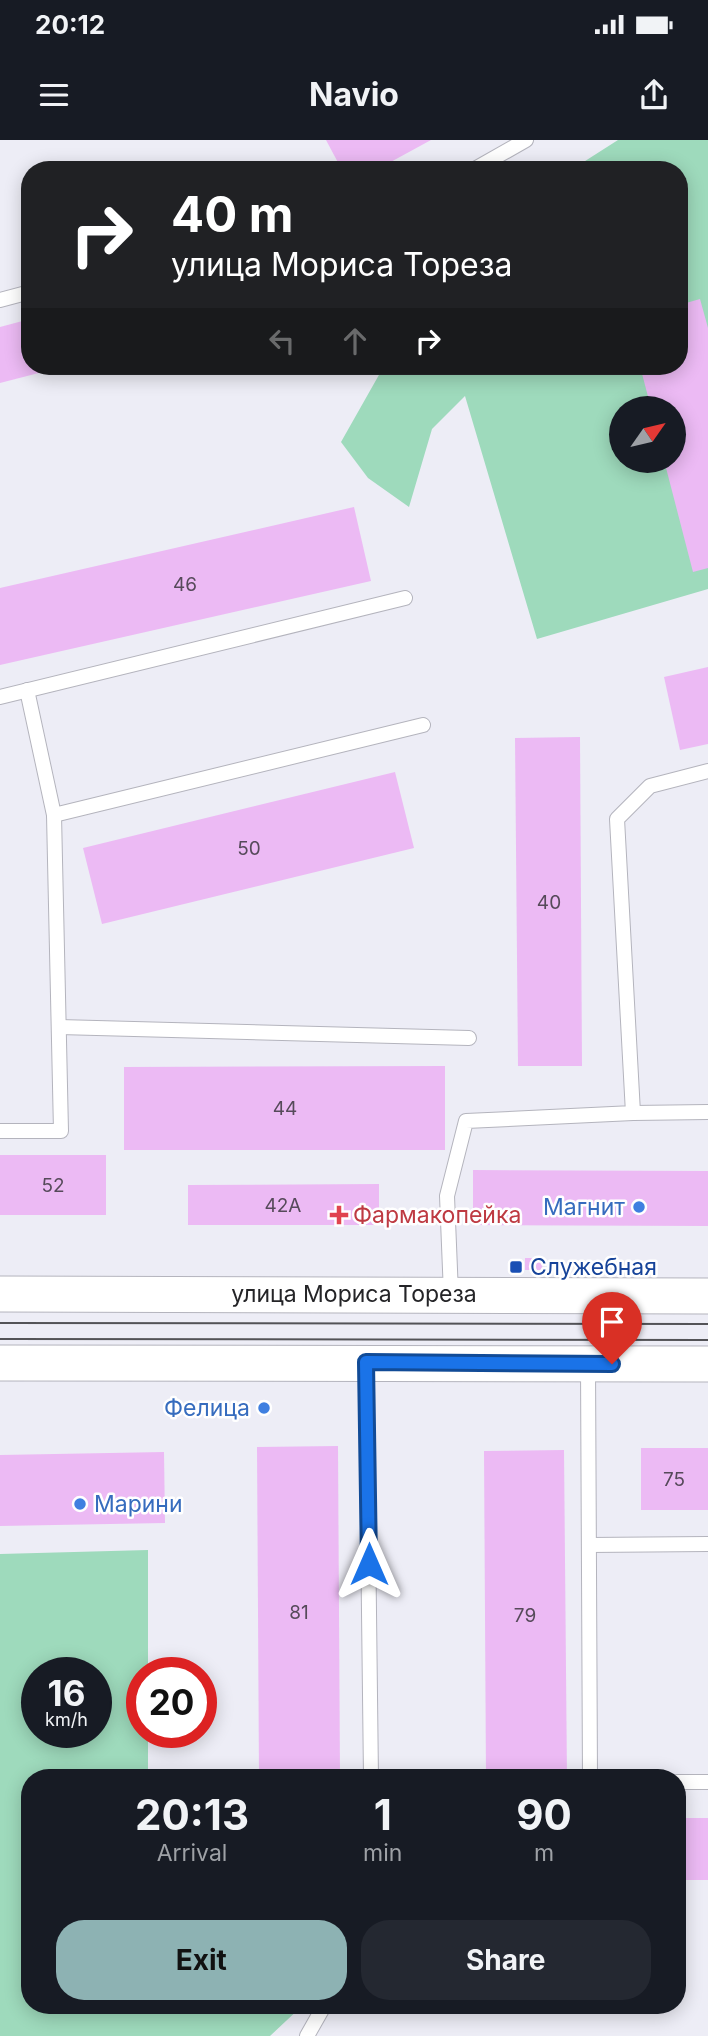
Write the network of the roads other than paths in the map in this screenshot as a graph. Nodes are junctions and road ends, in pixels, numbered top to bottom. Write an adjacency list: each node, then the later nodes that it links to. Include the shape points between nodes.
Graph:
1 (526, 140): 2 (lane)
2 (489, 161)
3 (21, 294): 4 (lane)
4 (0, 300)
5 (405, 598): 6 (lane)
6 (27, 690): 7 (lane); 10 (lane)
7 (0, 697)
8 (424, 725): 10 (lane)
9 (708, 771): 14 (lane, via 650,786 617,819)
10 (54, 815): 11 (lane)
11 (59, 1027): 12 (lane); 15 (lane, via 61,1131)
12 (469, 1038)
13 (708, 1112): 14 (lane)
14 (633, 1113): 17 (lane, via 466,1121 447,1196)
15 (0, 1131)
16 (0, 1294): 17 (street, улица Мориса Тореза)
17 (451, 1294): 18 (street, улица Мориса Тореза)
18 (708, 1296)
19 (366, 1362): 20 (street); 21 (street); 25 (lane)
20 (0, 1363)
21 (588, 1363): 22 (street); 24 (lane)
22 (708, 1364)
23 (708, 1544): 24 (lane)
24 (590, 1545): 26 (lane)
25 (371, 1769)
26 (590, 1769)
27 (686, 1782): 28 (lane)
28 (708, 1782)
29 (319, 2014): 30 (lane)
30 (307, 2036)

